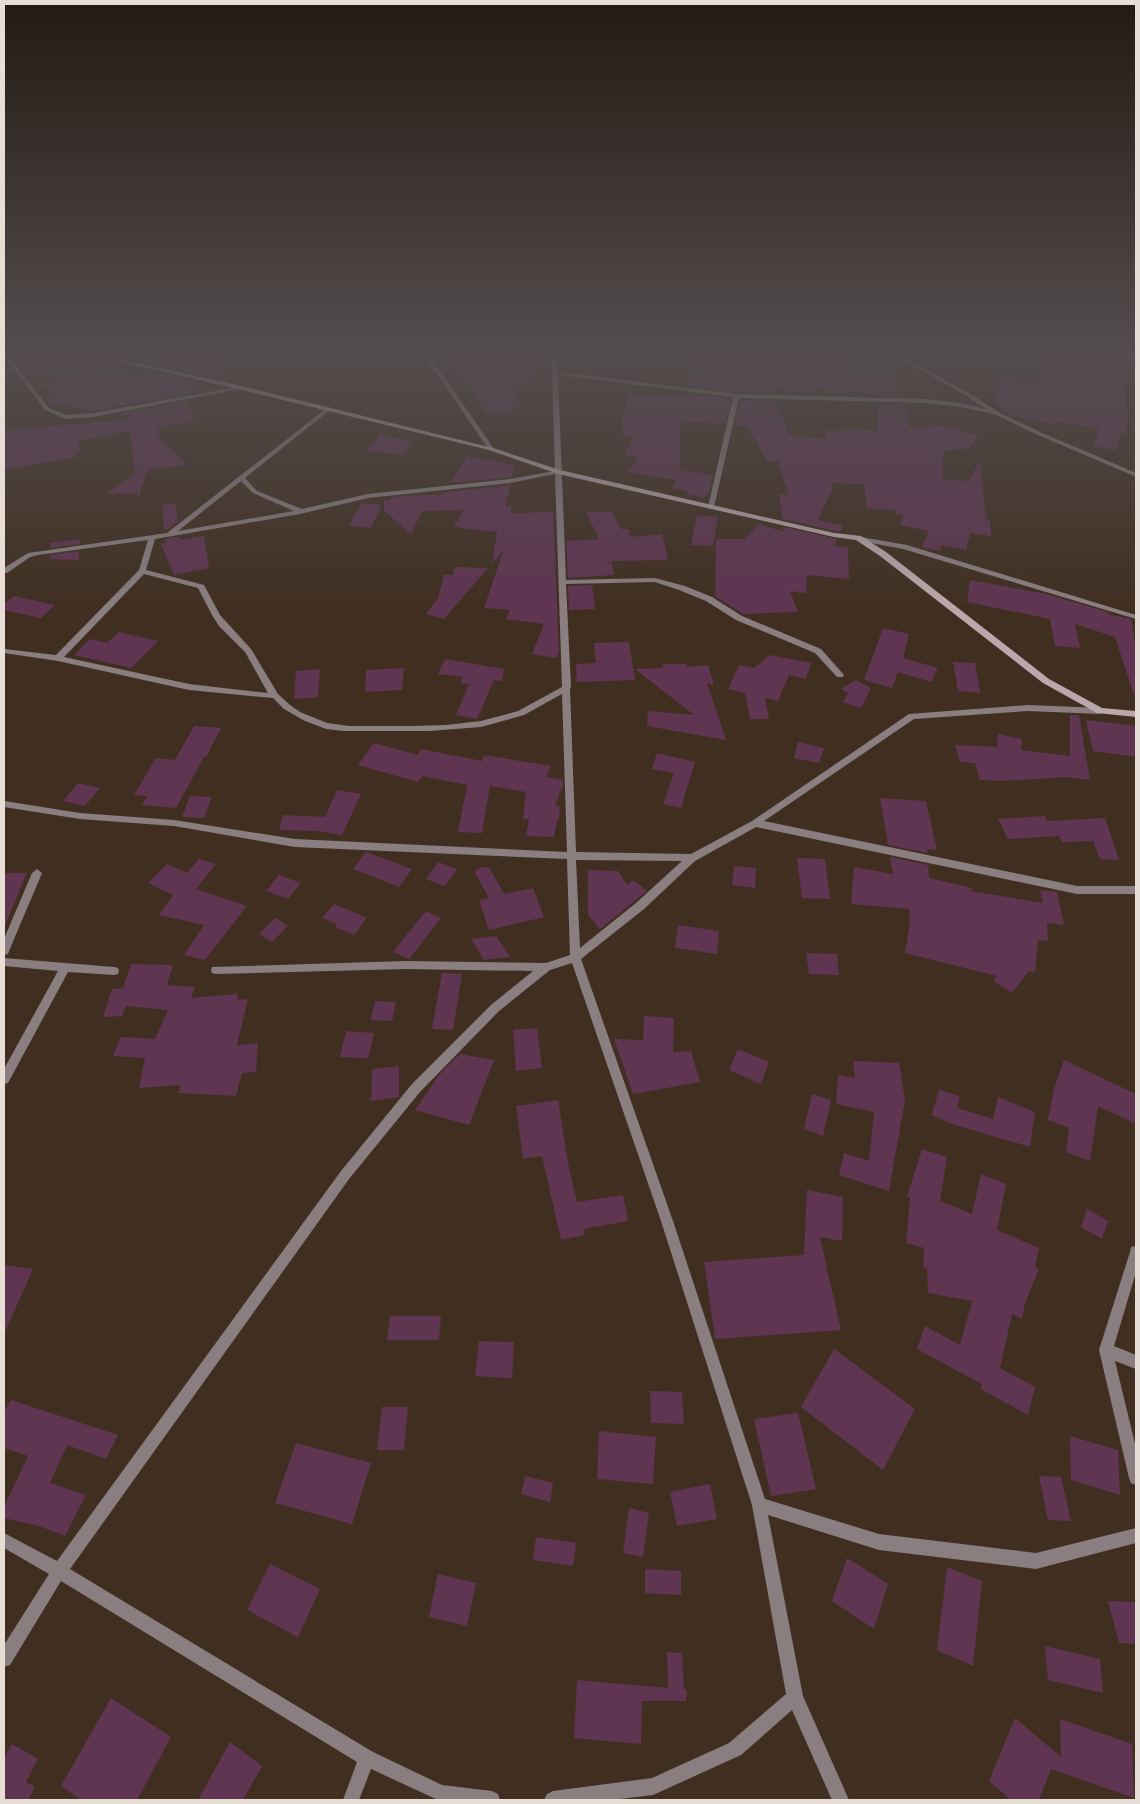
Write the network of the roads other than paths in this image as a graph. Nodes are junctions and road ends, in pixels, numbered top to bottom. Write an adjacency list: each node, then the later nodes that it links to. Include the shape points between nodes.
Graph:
1 (291, 438): 10 (street)
2 (447, 438): 7 (street)
3 (484, 438): 7 (street)
4 (557, 438): 8 (street)
5 (726, 438): 11 (street)
6 (1048, 438): 9 (street)
7 (491, 449): 8 (street)
8 (558, 472): 11 (street); 12 (street, via 510,481 368,496); 18 (street)
9 (1136, 475)
10 (241, 477): 12 (street, via 255,492); 13 (street)
11 (711, 507): 15 (street)
12 (300, 512): 13 (street)
13 (169, 535): 14 (street)
14 (152, 538): 16 (street, via 28,555); 17 (street)
15 (858, 538): 19 (street, via 904,547); 25 (street, via 1046,681)
16 (4, 571)
17 (142, 571): 21 (street); 24 (street, via 201,587 220,622 248,650)
18 (564, 582): 22 (street, via 655,580 682,588 709,598 739,618 818,651); 23 (street)
19 (1136, 616)
20 (4, 651): 21 (street)
21 (58, 658): 24 (street, via 189,687)
22 (840, 674)
23 (567, 687): 24 (street, via 542,704 487,723 396,729 332,727 286,707); 29 (street)
24 (275, 696)
25 (1100, 711): 26 (street); 28 (street, via 1028,708 912,716)
26 (1136, 714)
27 (4, 804): 29 (street, via 80,816 174,823 295,843)
28 (755, 823): 30 (street); 32 (street, via 1077,890)
29 (571, 856): 30 (street); 34 (street)
30 (692, 858): 34 (street, via 640,906)
31 (38, 873): 33 (street)
32 (1136, 890)
33 (4, 951)
34 (575, 958): 37 (street); 45 (street, via 667,1221)
35 (4, 962): 36 (street)
36 (65, 967): 39 (street); 40 (street)
37 (546, 967): 38 (street, via 406,965); 48 (street, via 495,1008 416,1088 345,1175)
38 (216, 970)
39 (114, 971)
40 (4, 1079)
41 (1136, 1252): 42 (street)
42 (1106, 1350): 43 (street); 44 (street)
43 (1136, 1362)
44 (1136, 1478)
45 (759, 1505): 46 (street, via 879,1542 1036,1561); 50 (street)
46 (1136, 1535)
47 (4, 1540): 48 (street)
48 (60, 1570): 49 (street); 51 (street)
49 (4, 1659)
50 (795, 1697): 54 (street, via 735,1749 653,1786); 55 (street)
51 (367, 1758): 52 (street); 53 (street, via 441,1792)
52 (351, 1800)
53 (492, 1800)
54 (553, 1800)
55 (841, 1800)

